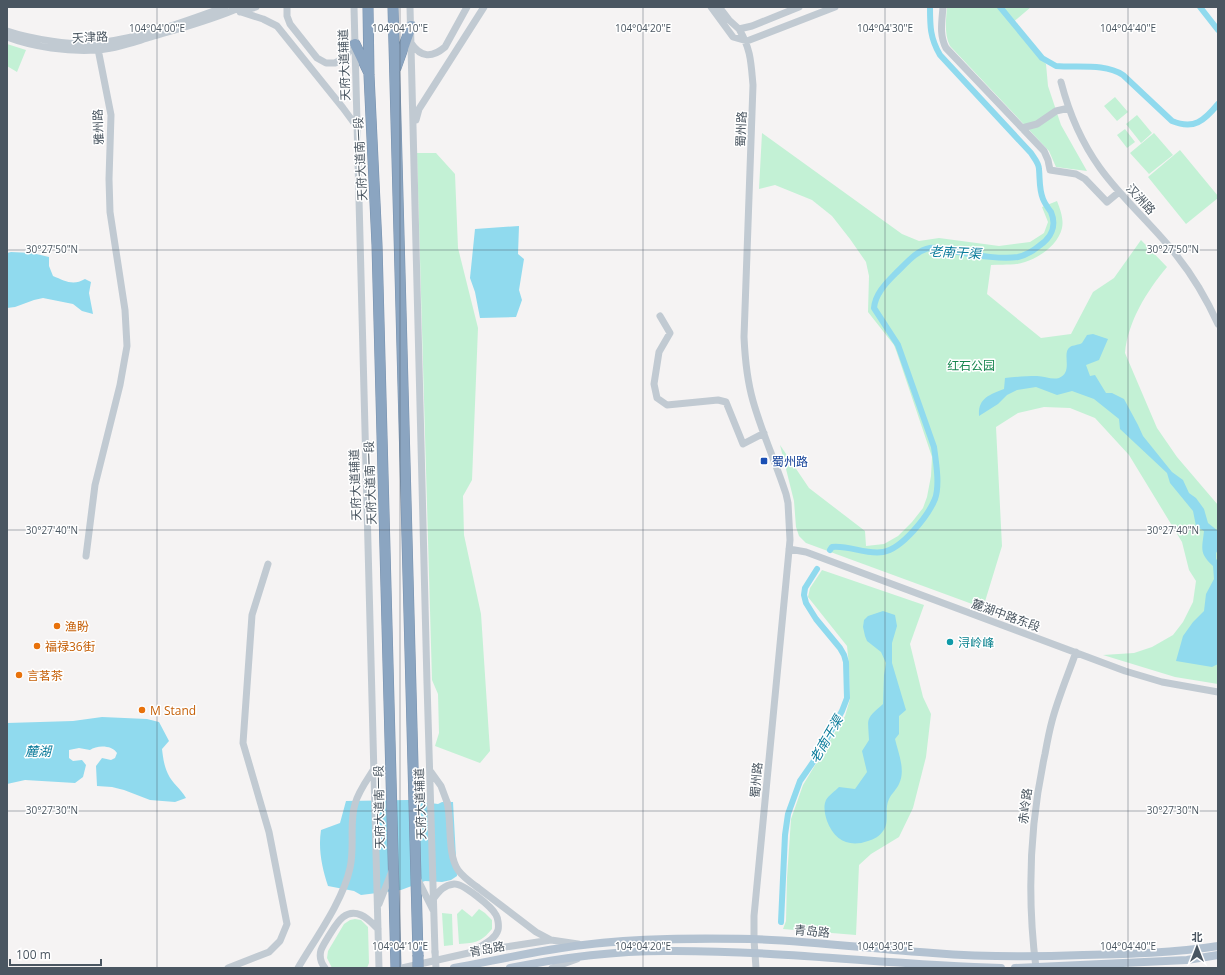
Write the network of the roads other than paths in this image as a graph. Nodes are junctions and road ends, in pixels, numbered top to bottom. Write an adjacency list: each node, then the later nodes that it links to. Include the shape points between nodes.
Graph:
1 (256, 7): 14 (street, 天津路)
2 (287, 7): 22 (street, via 290,24 317,58 326,63 335,63 343,59)
3 (354, 7): 22 (street, 天府大道辅道)
4 (368, 7): 25 (highway, 天府大道南一段)
5 (393, 7): 24 (highway)
6 (410, 7): 16 (street, 天府大道辅道)
7 (467, 7): 21 (street, via 445,47 440,51 426,55 416,50)
8 (484, 7): 29 (street, via 419,109)
9 (711, 7): 20 (street, via 733,37)
10 (719, 7): 17 (street)
11 (798, 7): 17 (street)
12 (836, 7): 20 (street)
13 (943, 7): 30 (street, via 941,33 946,48)
14 (241, 9): 15 (street, 天津路); 28 (street, via 277,26)
15 (225, 10): 23 (street, 天津路)
16 (411, 26): 21 (street, 天府大道辅道); 24 (highway)
17 (739, 29): 20 (street, 蜀州路)
18 (7, 31): 23 (street, 天津路)
19 (7, 37): 23 (street, 天津路, via 50,48 75,50)
20 (747, 41): 34 (street, 蜀州路, via 753,85 744,337 749,388)
21 (411, 43): 29 (street, 天府大道辅道)
22 (355, 44): 25 (highway); 28 (street, 天府大道辅道)
23 (97, 47): 36 (street, 雅州路, via 110,115 110,212 125,310 127,346 95,485)
24 (394, 74): 43 (highway, via 416,875)
25 (369, 75): 42 (highway, 天府大道南一段, via 377,245)
26 (1061, 82): 27 (street, 汉洲路)
27 (1069, 108): 30 (street, via 1056,111 1037,124); 31 (street, 汉洲路, via 1100,169)
28 (357, 127): 40 (street, 天府大道辅道)
29 (414, 128): 41 (street, 天府大道辅道)
30 (1022, 128): 31 (street, via 1044,151 1050,170 1076,174 1085,179 1107,202)
31 (1119, 192): 33 (street, 汉洲路, via 1177,255)
32 (660, 316): 34 (street, via 670,333 659,352 654,384 657,398 667,405 718,400 726,402 743,444)
33 (1218, 324)
34 (764, 433): 35 (street, 蜀州路, via 788,502)
35 (789, 549): 38 (street, 麓湖中路东段, via 813,555); 49 (street, 蜀州路, via 754,916)
36 (86, 556)
37 (268, 564): 59 (street, via 252,615 244,743 269,832 287,924 280,940 269,952)
38 (1076, 652): 39 (street, 麓湖中路东段, via 1142,677); 55 (street, 赤岭路, via 1052,722 1036,804 1031,895)
39 (1218, 692)
40 (374, 769): 44 (street, 天府大道辅道); 60 (street, via 355,804 353,851 345,887)
41 (431, 772): 45 (street, 天府大道辅道); 48 (street, bridge, via 441,786 447,802 450,814 451,853 458,869 465,878 536,932)
42 (393, 867): 44 (street); 57 (highway, 天府大道南一段)
43 (420, 889): 46 (street); 63 (highway, bridge)
44 (380, 896): 47 (street, via 377,909)
45 (434, 898): 46 (street, 天府大道辅道); 52 (street, via 440,890 455,884 464,886 492,909 497,916 498,931 493,938)
46 (434, 912): 64 (street, 天府大道辅道, bridge)
47 (378, 929): 58 (street); 61 (street, via 360,915 345,915 321,951 320,957)
48 (551, 940): 50 (street); 52 (street)
49 (754, 940): 50 (main road, 青岛路, via 674,939); 53 (street, 蜀州路); 55 (main road, 青岛路, via 942,954)
50 (584, 945): 65 (main road, 青岛路)
51 (1218, 946): 55 (main road, 青岛路, via 1122,954)
52 (473, 952): 62 (street)
53 (755, 954): 54 (main road, 青岛路, via 674,951); 68 (street, 蜀州路); 69 (main road, 青岛路)
54 (585, 956): 66 (main road, 青岛路); 67 (street)
55 (1034, 956): 71 (street, 赤岭路)
56 (1218, 956): 71 (main road)
57 (396, 963)
58 (379, 965)
59 (228, 968)
60 (298, 968)
61 (325, 968)
62 (402, 968)
63 (418, 968)
64 (436, 968)
65 (454, 968)
66 (510, 968)
67 (552, 968)
68 (756, 968)
69 (1001, 968)
70 (1015, 968): 71 (main road)
71 (1036, 968)

